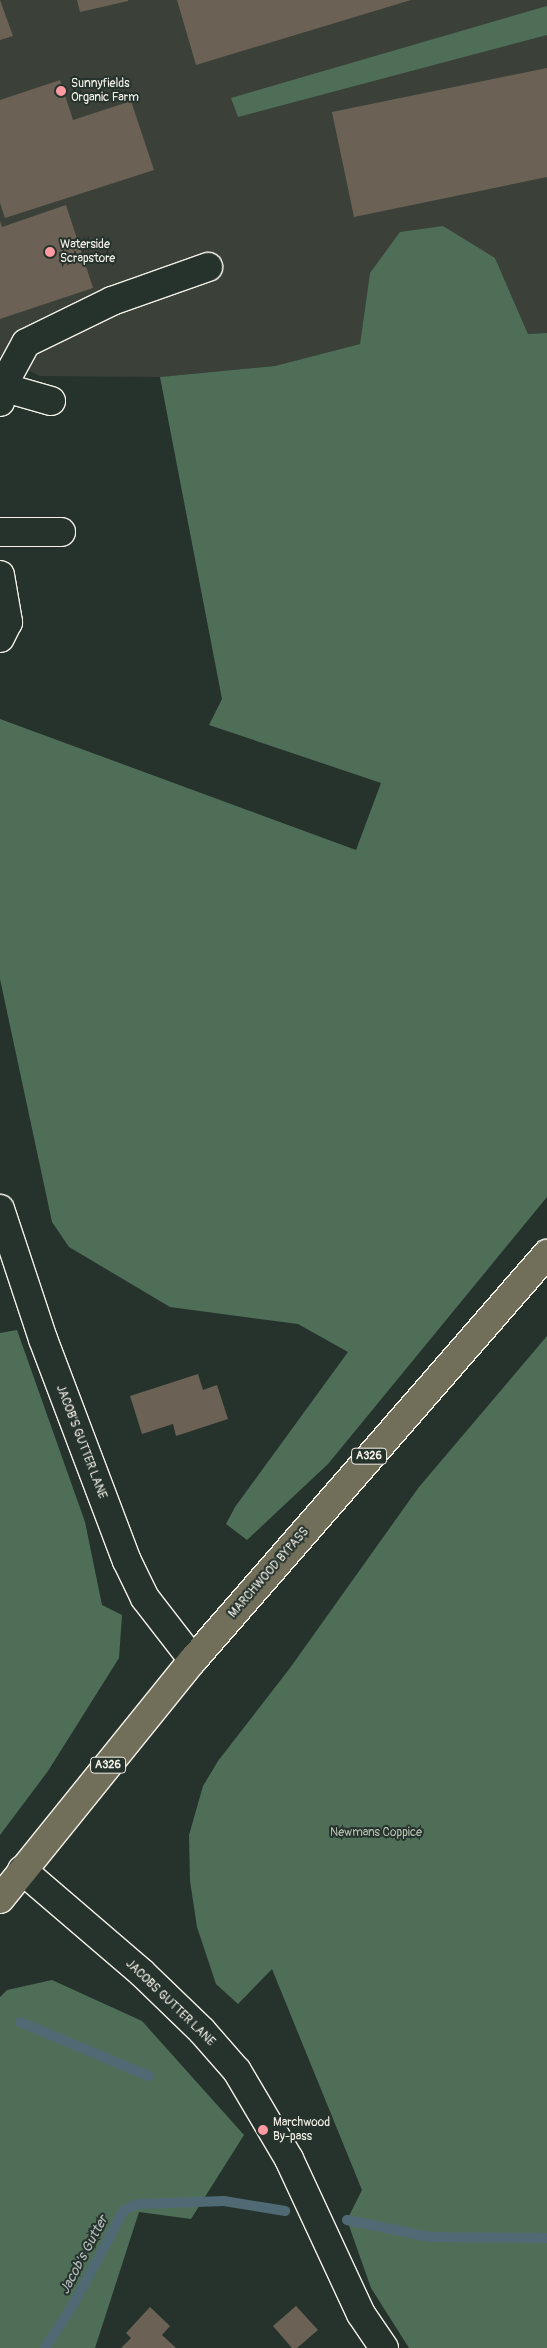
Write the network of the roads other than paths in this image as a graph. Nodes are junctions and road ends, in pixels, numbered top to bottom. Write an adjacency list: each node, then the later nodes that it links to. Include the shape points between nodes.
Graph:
1 (208, 268): 2 (street, via 112,302 26,343)
2 (1, 394): 3 (street)
3 (51, 401)
4 (0, 532): 5 (street)
5 (61, 532)
6 (0, 575): 7 (street, via 8,622)
7 (0, 638)
8 (0, 1209): 10 (street, JACOB'S GUTTER LANE, via 42,1339 128,1561 145,1598)
9 (547, 1254): 10 (main road, MARCHWOOD BYPASS / A326)
10 (193, 1660): 11 (main road, MARCHWOOD BYPASS / A326)
11 (22, 1870): 12 (main road, MARCHWOOD BYPASS / A326); 13 (street, JACOBS GUTTER LANE, via 142,1973 202,2030 237,2071 289,2159 358,2306)
12 (0, 1899)
13 (384, 2348)

